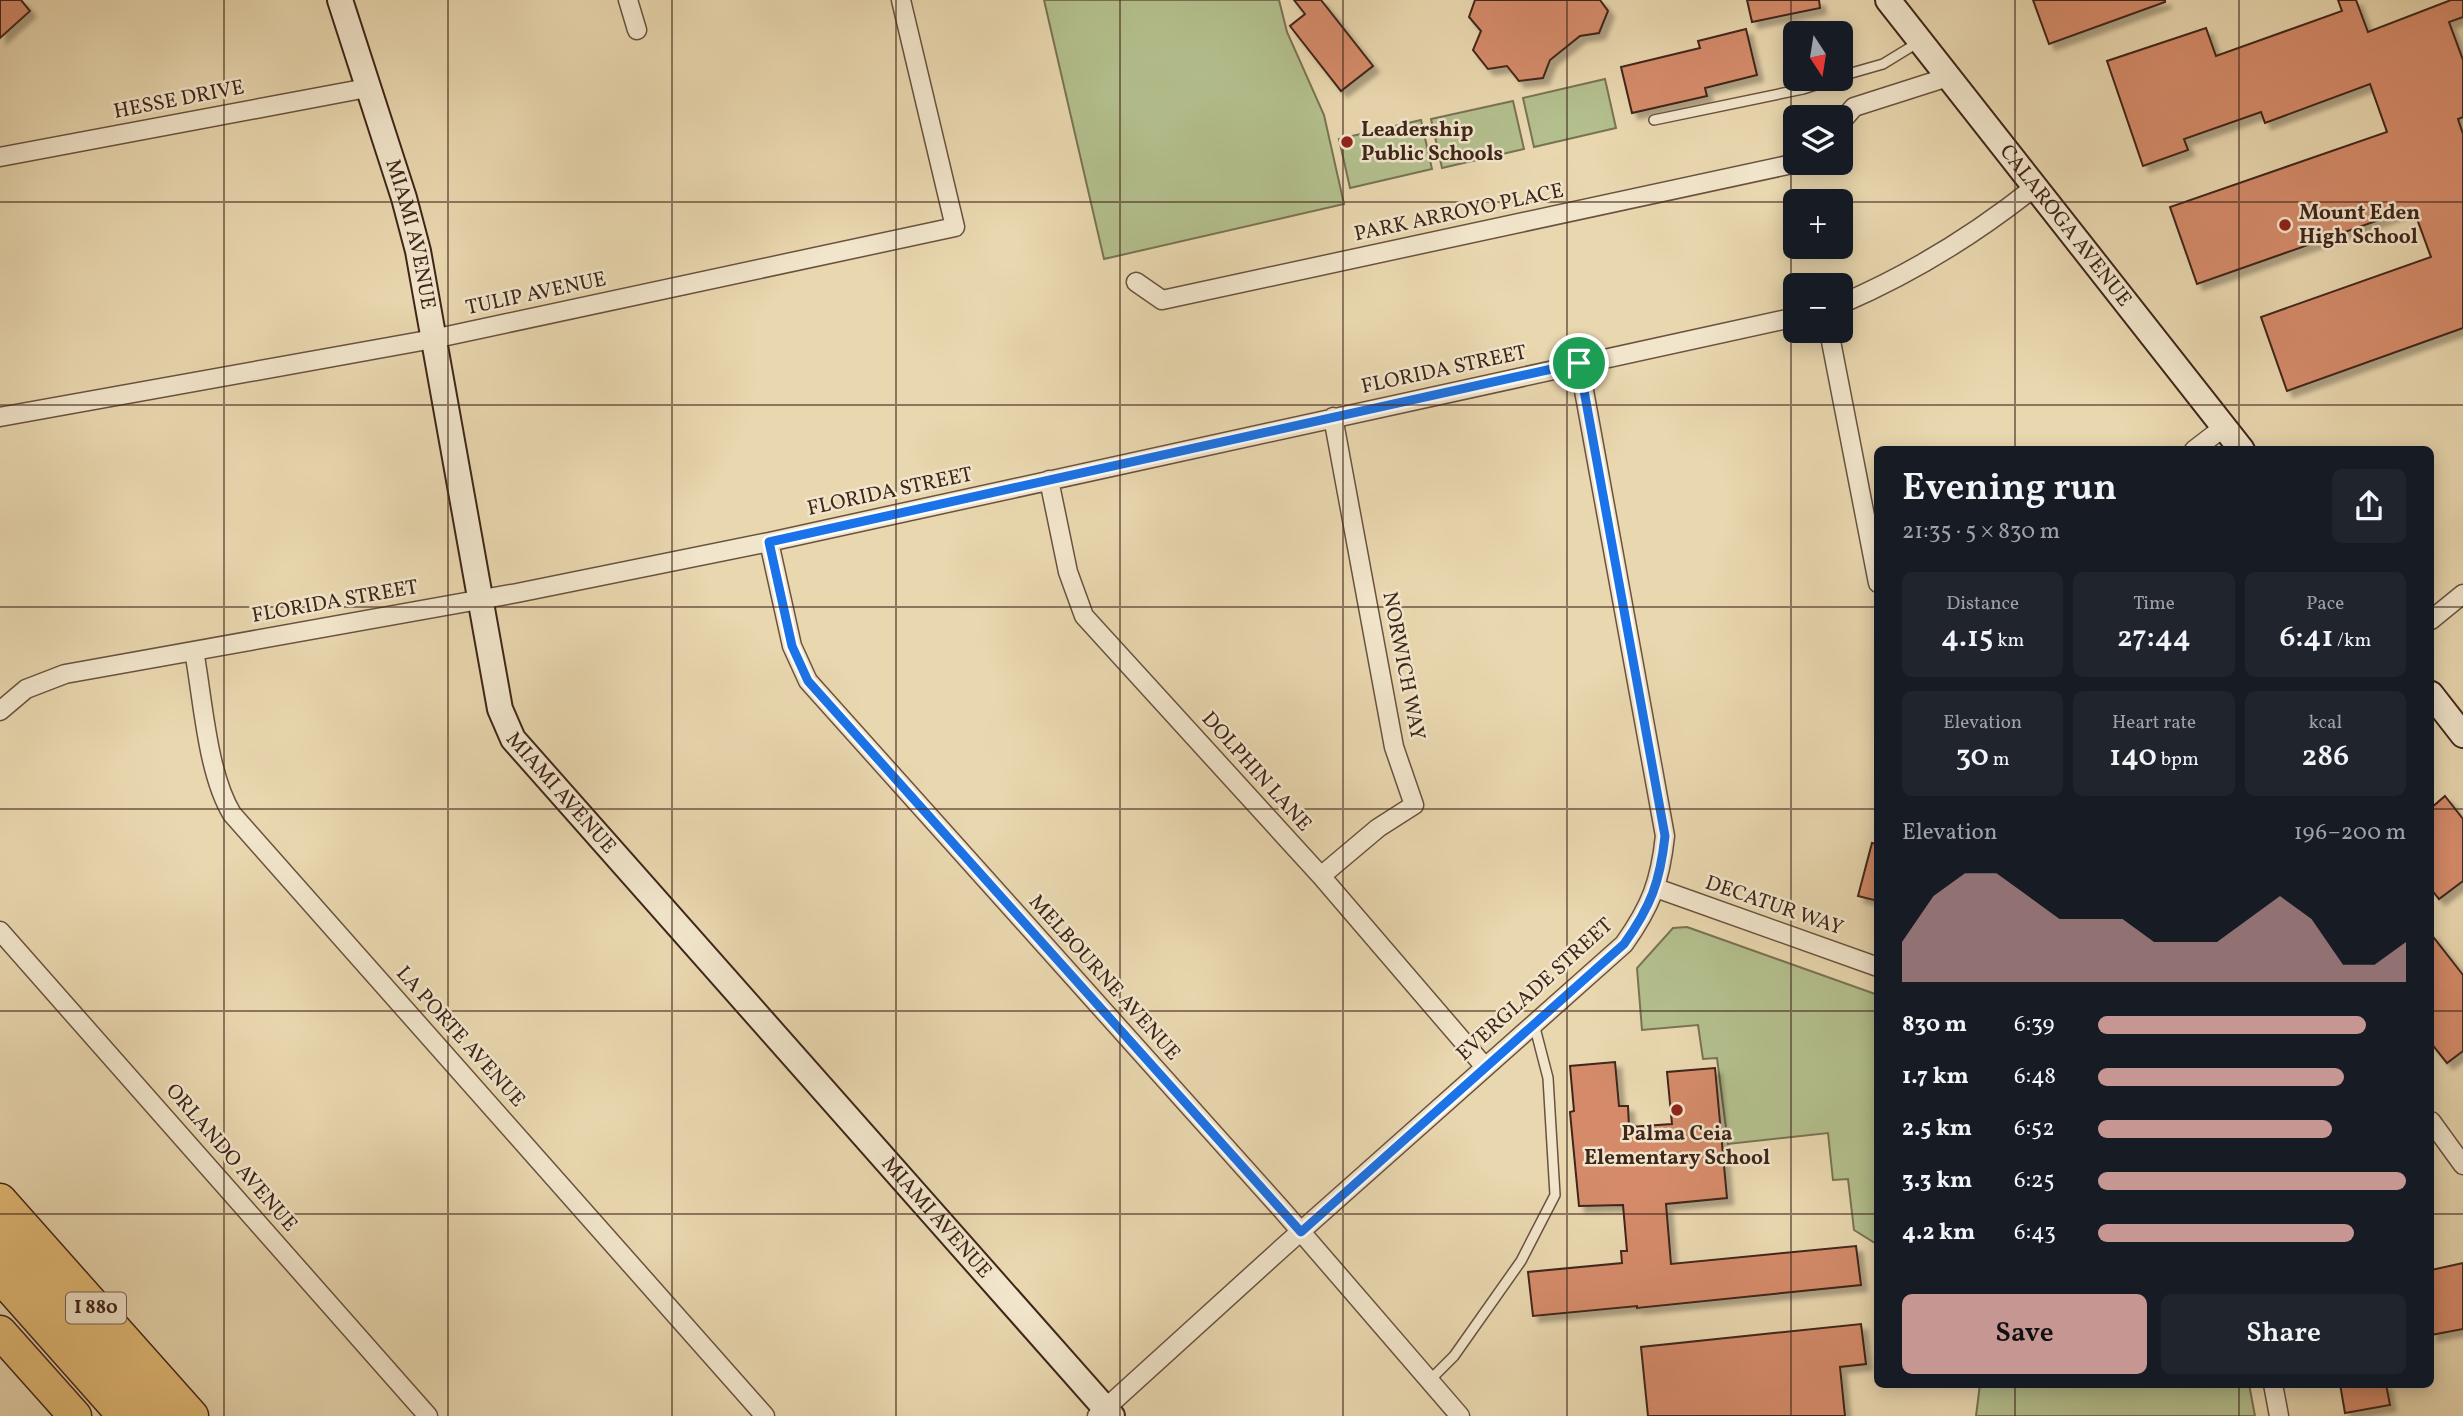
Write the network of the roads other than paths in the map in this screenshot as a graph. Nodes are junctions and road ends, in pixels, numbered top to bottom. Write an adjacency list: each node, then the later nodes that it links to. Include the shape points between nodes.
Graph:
1 (340, 0): 9 (street, MIAMI AVENUE)
2 (628, 0): 5 (street)
3 (901, 0): 19 (street, TULIP AVENUE, via 955,227)
4 (1888, 0): 6 (street, CALAROGA AVENUE)
5 (637, 30)
6 (1920, 41): 7 (lane, via 1883,64); 8 (street, CALAROGA AVENUE)
7 (1853, 73)
8 (1948, 77): 11 (street); 15 (street, CALAROGA AVENUE)
9 (367, 88): 13 (street, HESSE DRIVE); 19 (street, MIAMI AVENUE, via 418,251)
10 (1793, 91): 12 (lane)
11 (1853, 108)
12 (1654, 120)
13 (0, 157)
14 (1783, 166): 16 (street, PARK ARROYO PLACE, via 1162,300)
15 (2036, 186): 17 (street, via 1928,262); 24 (street, CALAROGA AVENUE)
16 (1136, 282)
17 (1853, 299)
18 (1783, 320): 21 (street, FLORIDA STREET)
19 (433, 339): 23 (street, TULIP AVENUE); 31 (street, MIAMI AVENUE)
20 (1831, 343): 29 (street)
21 (1579, 363): 22 (street, FLORIDA STREET); 38 (street, EVERGLADE STREET, via 1665,836)
22 (1333, 417): 27 (street, FLORIDA STREET); 37 (street, NORWICH WAY, via 1394,747 1414,805 1378,828)
23 (0, 418)
24 (2224, 427): 25 (street); 26 (street, CALAROGA AVENUE)
25 (2198, 446)
26 (2239, 446)
27 (1049, 480): 28 (street, FLORIDA STREET); 37 (street, DOLPHIN LANE, via 1068,572 1084,617)
28 (769, 542): 31 (street, FLORIDA STREET); 46 (street, MELBOURNE AVENUE, via 792,646 808,681)
29 (1874, 562)
30 (2463, 594): 32 (street)
31 (480, 599): 33 (street, FLORIDA STREET); 52 (street, MIAMI AVENUE, via 500,709 513,739)
32 (2434, 618)
33 (194, 651): 35 (street, FLORIDA STREET, via 65,674 26,689); 58 (street, LA PORTE AVENUE, via 215,773 232,814)
34 (2434, 698): 36 (street)
35 (0, 711)
36 (2463, 734)
37 (1321, 876): 42 (street, DOLPHIN LANE)
38 (1656, 888): 40 (street, DECATUR WAY); 41 (street, EVERGLADE STREET, via 1624,944)
39 (0, 931): 57 (street, ORLANDO AVENUE)
40 (1874, 966)
41 (1534, 1024): 42 (street, EVERGLADE STREET); 50 (lane, via 1548,1078 1555,1195 1521,1261 1454,1356)
42 (1485, 1067): 46 (street, EVERGLADE STREET)
43 (2434, 1125): 44 (street)
44 (2463, 1165)
45 (0, 1200): 56 (highway, I 880)
46 (1301, 1232): 50 (street, MELBOURNE AVENUE); 52 (street, EVERGLADE STREET)
47 (0, 1237): 55 (highway, I 880)
48 (0, 1276): 54 (highway, I 880)
49 (0, 1332): 53 (highway)
50 (1430, 1380): 59 (street, MELBOURNE AVENUE)
51 (2274, 1388): 60 (street)
52 (1105, 1413)
53 (75, 1416)
54 (124, 1416)
55 (160, 1416)
56 (192, 1416)
57 (428, 1416)
58 (765, 1416)
59 (1460, 1416)
60 (2279, 1416)

